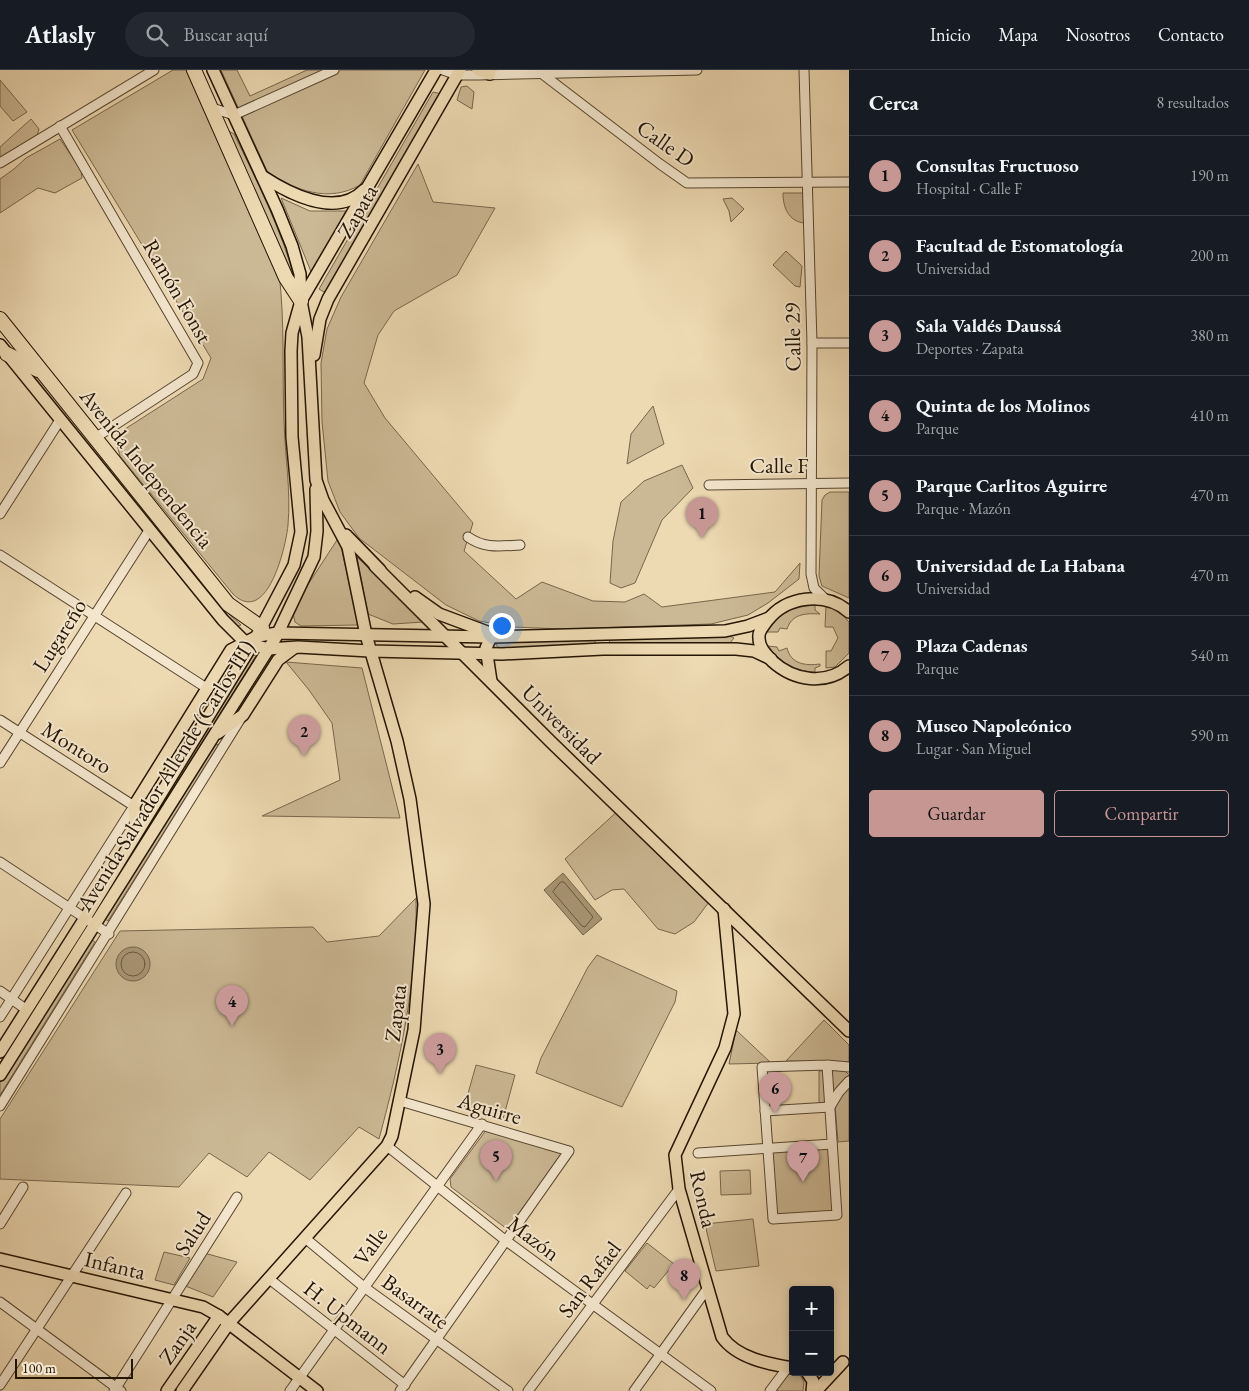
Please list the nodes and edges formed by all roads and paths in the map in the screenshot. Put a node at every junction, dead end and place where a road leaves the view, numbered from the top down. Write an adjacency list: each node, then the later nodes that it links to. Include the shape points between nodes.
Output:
1 (154, 70): 17 (street)
2 (194, 70): 15 (highway)
3 (213, 70): 16 (main road)
4 (334, 70): 16 (street)
5 (436, 70): 22 (main road, Zapata)
6 (443, 70): 10 (street)
7 (478, 70): 13 (main road)
8 (697, 70): 12 (street)
9 (804, 70): 20 (street, Calle 29)
10 (458, 72): 13 (street); 29 (main road, Zapata, via 414,154 328,299 320,319)
11 (541, 73): 12 (street); 13 (street); 14 (street, Calle D)
12 (567, 73): 14 (street, via 562,78)
13 (490, 74)
14 (561, 88): 20 (street, Calle D, via 682,181 692,184)
15 (212, 108): 16 (street); 23 (highway, via 286,278)
16 (234, 115): 19 (main road)
17 (60, 126): 18 (street); 31 (street, Ramón Fonst, via 198,363 193,374)
18 (0, 163)
19 (262, 176): 22 (main road, via 297,195 323,202 345,201 361,193); 23 (main road, via 292,246 300,274)
20 (807, 182): 21 (street, Calle D); 26 (street, Calle 29)
21 (849, 182)
22 (368, 185): 23 (main road, Zapata)
23 (301, 301): 29 (main road, Zapata); 37 (main road, Zapata, via 292,333 291,384 292,437)
24 (0, 318): 28 (highway, Avenida Independencia)
25 (849, 342): 26 (street)
26 (812, 343): 35 (street, Calle 29)
27 (4, 349): 28 (highway); 30 (main road, Avenida Independencia)
28 (42, 372): 31 (highway, Avenida Independencia)
29 (311, 379): 32 (main road, Zapata)
30 (60, 420): 36 (street); 38 (main road, Avenida Independencia)
31 (95, 438): 52 (highway, Avenida Independencia, via 228,604)
32 (316, 480): 39 (main road, Zapata, via 323,500); 47 (main road, Avenida Salvador Allende (Carlos III), via 318,531 314,557)
33 (849, 483): 35 (street, Calle F)
34 (709, 484): 35 (street, Calle F)
35 (812, 484): 44 (street, Calle 29, via 812,583 816,593)
36 (0, 514)
37 (300, 517): 52 (main road, Avenida Salvador Allende (Carlos III), via 300,547)
38 (150, 529): 46 (street, Lugareño); 49 (main road, Avenida Independencia)
39 (340, 529): 43 (main road); 51 (main road, Zapata, via 348,548)
40 (468, 537): 41 (street, via 491,547)
41 (520, 545)
42 (0, 555): 46 (street)
43 (375, 566): 53 (main road, Universidad); 54 (main road, via 439,614)
44 (824, 599): 45 (main road); 48 (main road, via 799,600)
45 (848, 611)
46 (94, 614): 66 (street); 70 (street, Lugareño)
47 (285, 618): 52 (main road, Avenida Salvador Allende (Carlos III)); 52 (main road)
48 (769, 618): 50 (main road, via 726,631); 63 (main road, via 760,630 759,640)
49 (226, 625): 52 (main road, Avenida Independencia); 58 (main road)
50 (603, 633): 54 (main road); 57 (main road)
51 (366, 635): 52 (main road); 53 (main road); 59 (main road, Zapata)
52 (263, 636): 55 (main road); 56 (main road, Avenida Independencia); 56 (main road, Avenida Salvador Allende (Carlos III)); 58 (main road); 74 (main road, Avenida Salvador Allende (Carlos III))
53 (446, 636): 54 (main road); 60 (main road, Universidad)
54 (495, 636): 61 (main road, via 487,642)
55 (298, 647): 56 (main road, Avenida Independencia); 59 (main road, Avenida Independencia); 68 (main road, via 278,660)
56 (268, 649): 71 (main road, Avenida Salvador Allende (Carlos III))
57 (603, 649): 62 (main road, Avenida Independencia); 63 (main road, Avenida Independencia, via 736,649 754,651)
58 (231, 650): 66 (main road)
59 (370, 651): 60 (main road, Avenida Independencia); 92 (main road, Zapata, via 410,799 424,904 414,1030)
60 (464, 653): 61 (main road, Avenida Independencia); 65 (main road, Universidad)
61 (487, 654): 62 (main road, Avenida Independencia); 65 (main road)
62 (510, 654): 67 (main road, via 501,659 493,672)
63 (771, 660): 64 (main road, Avenida Independencia, via 792,674 810,678 830,677)
64 (849, 666)
65 (491, 681): 67 (main road, Universidad)
66 (208, 689): 73 (main road)
67 (499, 690): 77 (main road, Universidad)
68 (243, 715): 71 (main road); 80 (street, Avenida Salvador Allende (Carlos III))
69 (0, 720): 70 (street, Montoro)
70 (19, 733): 72 (street, Lugareño); 73 (street, Montoro)
71 (211, 739): 79 (main road, Avenida Salvador Allende (Carlos III))
72 (0, 763)
73 (134, 806): 74 (main road); 76 (street, Avenida Salvador Allende (Carlos III))
74 (136, 833): 78 (main road, Avenida Salvador Allende (Carlos III))
75 (0, 862): 76 (street)
76 (70, 908): 78 (street); 83 (street, Avenida Salvador Allende (Carlos III))
77 (724, 909): 81 (main road, Ronda); 81 (main road, Universidad)
78 (85, 918): 79 (street); 84 (main road, Avenida Salvador Allende (Carlos III))
79 (95, 925): 80 (street); 90 (main road, Avenida Salvador Allende (Carlos III))
80 (109, 934): 93 (street, Avenida Salvador Allende (Carlos III))
81 (736, 935): 86 (main road, Universidad, via 752,936); 103 (main road, Ronda, via 734,1014 725,1048 675,1155)
82 (0, 991): 83 (street)
83 (12, 999): 84 (street); 85 (street, Avenida Salvador Allende (Carlos III))
84 (27, 1010): 87 (main road, Avenida Salvador Allende (Carlos III))
85 (0, 1017)
86 (849, 1031)
87 (0, 1052)
88 (827, 1065): 89 (street); 94 (street); 95 (street, via 762,1067)
89 (849, 1067)
90 (0, 1075)
91 (849, 1081): 94 (street)
92 (400, 1102): 96 (street, Aguirre); 98 (main road, Zapata)
93 (0, 1106)
94 (830, 1107): 95 (street); 97 (street)
95 (765, 1112): 99 (street)
96 (482, 1124): 101 (street, Valle); 108 (street, Aguirre, via 569,1151)
97 (832, 1144): 99 (street); 99 (street, via 837,1214 773,1219)
98 (387, 1146): 101 (street, Mazón); 107 (main road, Zapata)
99 (768, 1148): 100 (street)
100 (698, 1153)
101 (437, 1185): 108 (street, Mazón); 112 (street, Valle)
102 (23, 1187): 106 (street)
103 (679, 1189): 113 (main road, Ronda); 116 (street, San Rafael)
104 (126, 1193): 110 (street)
105 (237, 1197): 114 (street, Salud)
106 (0, 1224)
107 (305, 1238): 111 (main road, Zapata); 112 (street, Basarrate)
108 (505, 1240): 116 (street, Mazón); 121 (street)
109 (0, 1259): 110 (main road, Infanta)
110 (72, 1276): 114 (main road, Infanta); 119 (street)
111 (268, 1278): 118 (main road, Zapata); 120 (street, H. Upmann)
112 (364, 1287): 120 (street, Valle); 121 (street, Basarrate)
113 (707, 1289): 122 (street); 124 (main road, Ronda, via 722,1337 728,1345 744,1356)
114 (171, 1298): 117 (main road, Infanta, via 192,1303); 130 (street, Salud)
115 (0, 1302): 119 (street)
116 (593, 1305): 122 (street, Mazón); 136 (street, San Rafael)
117 (219, 1316): 118 (main road, Infanta); 131 (main road, Zanja)
118 (229, 1324): 127 (main road); 132 (main road, Zanja)
119 (38, 1329): 128 (street); 130 (street)
120 (335, 1330): 127 (street, Valle); 129 (street, H. Upmann)
121 (436, 1339): 129 (street); 135 (street, Basarrate)
122 (660, 1355): 137 (street); 138 (street, Mazón)
123 (846, 1362): 141 (main road)
124 (789, 1368)
125 (789, 1369): 139 (street)
126 (809, 1376): 140 (main road, via 813,1382)
127 (300, 1378): 133 (street, Valle); 134 (main road)
128 (0, 1385)
129 (402, 1388)
130 (118, 1390)
131 (167, 1391)
132 (182, 1391)
133 (290, 1391)
134 (317, 1391)
135 (508, 1391)
136 (528, 1391)
137 (634, 1391)
138 (711, 1391)
139 (770, 1391)
140 (812, 1391)
141 (816, 1391)

